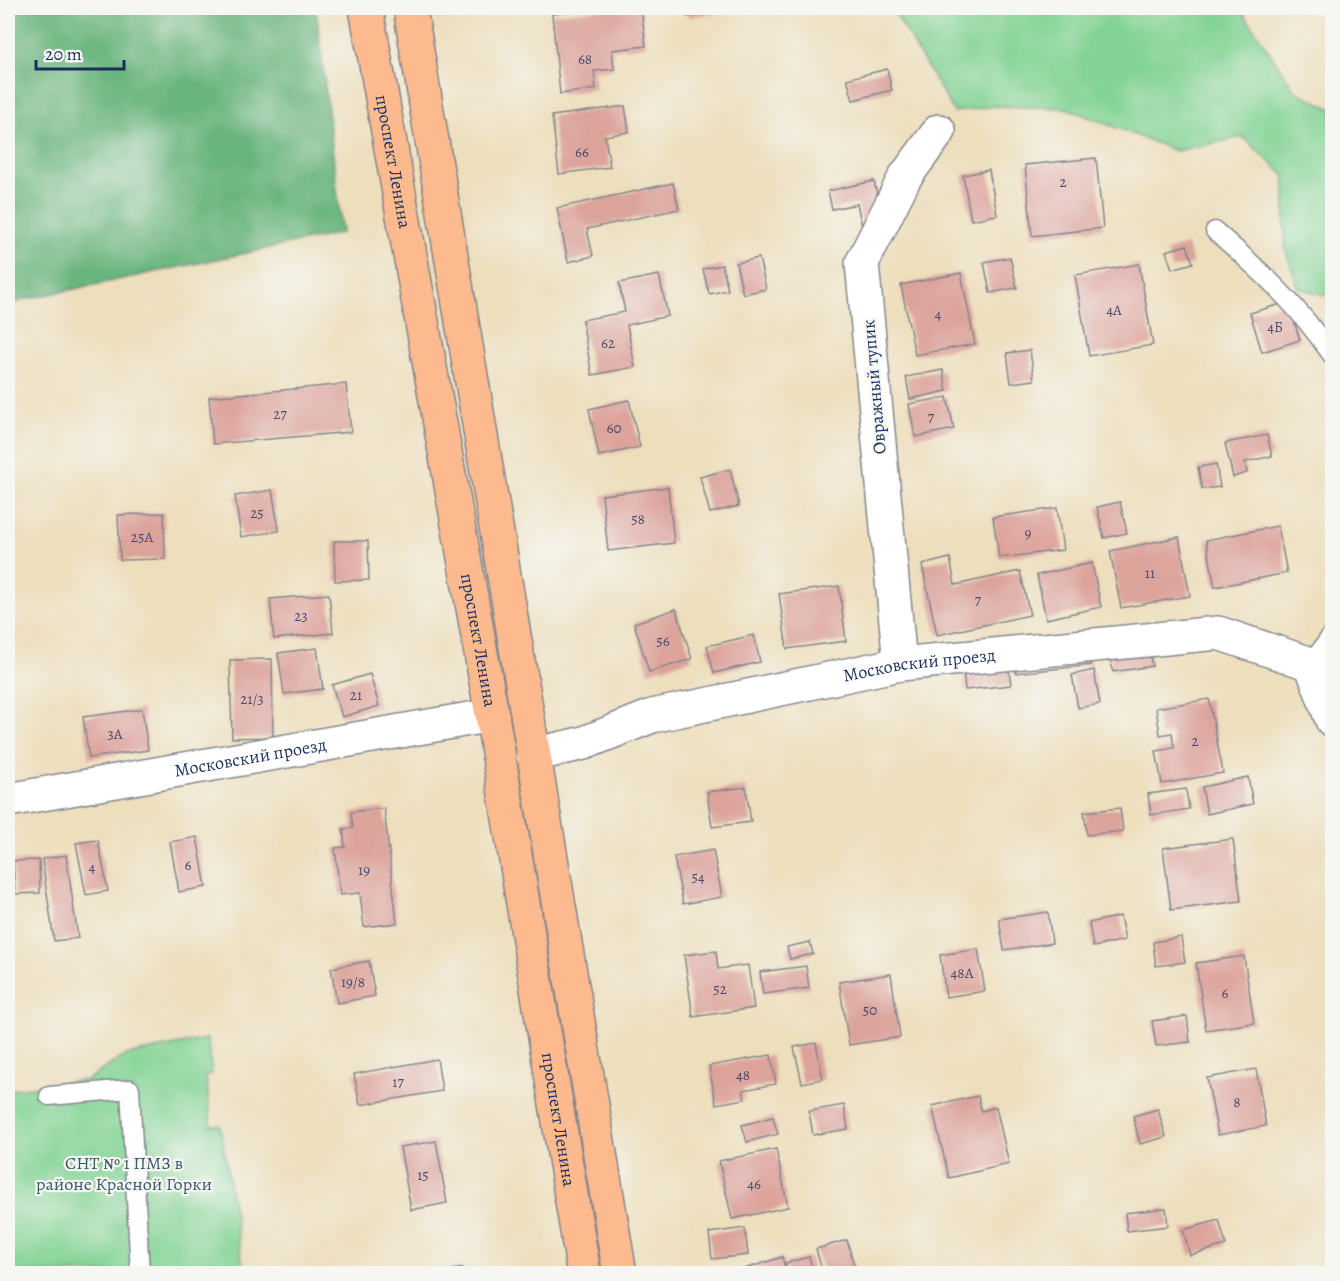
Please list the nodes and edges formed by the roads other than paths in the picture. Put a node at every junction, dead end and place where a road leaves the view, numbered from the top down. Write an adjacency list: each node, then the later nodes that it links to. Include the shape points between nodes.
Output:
1 (366, 8): 9 (main road, проспект Ленина)
2 (410, 8): 11 (main road, проспект Ленина)
3 (939, 131): 7 (street, Овражный тупик, via 905,177 862,263)
4 (1215, 231): 5 (lane, via 1307,318)
5 (1332, 355)
6 (1332, 635): 8 (lane)
7 (900, 664): 8 (street, Московский проезд, via 1218,633); 11 (street, Московский проезд, via 652,716 584,743)
8 (1311, 664): 10 (street)
9 (492, 715): 12 (street, Московский проезд); 15 (main road, проспект Ленина)
10 (1332, 720)
11 (533, 755): 16 (main road, проспект Ленина)
12 (8, 800)
13 (49, 1096): 14 (lane, via 130,1089)
14 (140, 1274)
15 (584, 1274)
16 (620, 1274)

